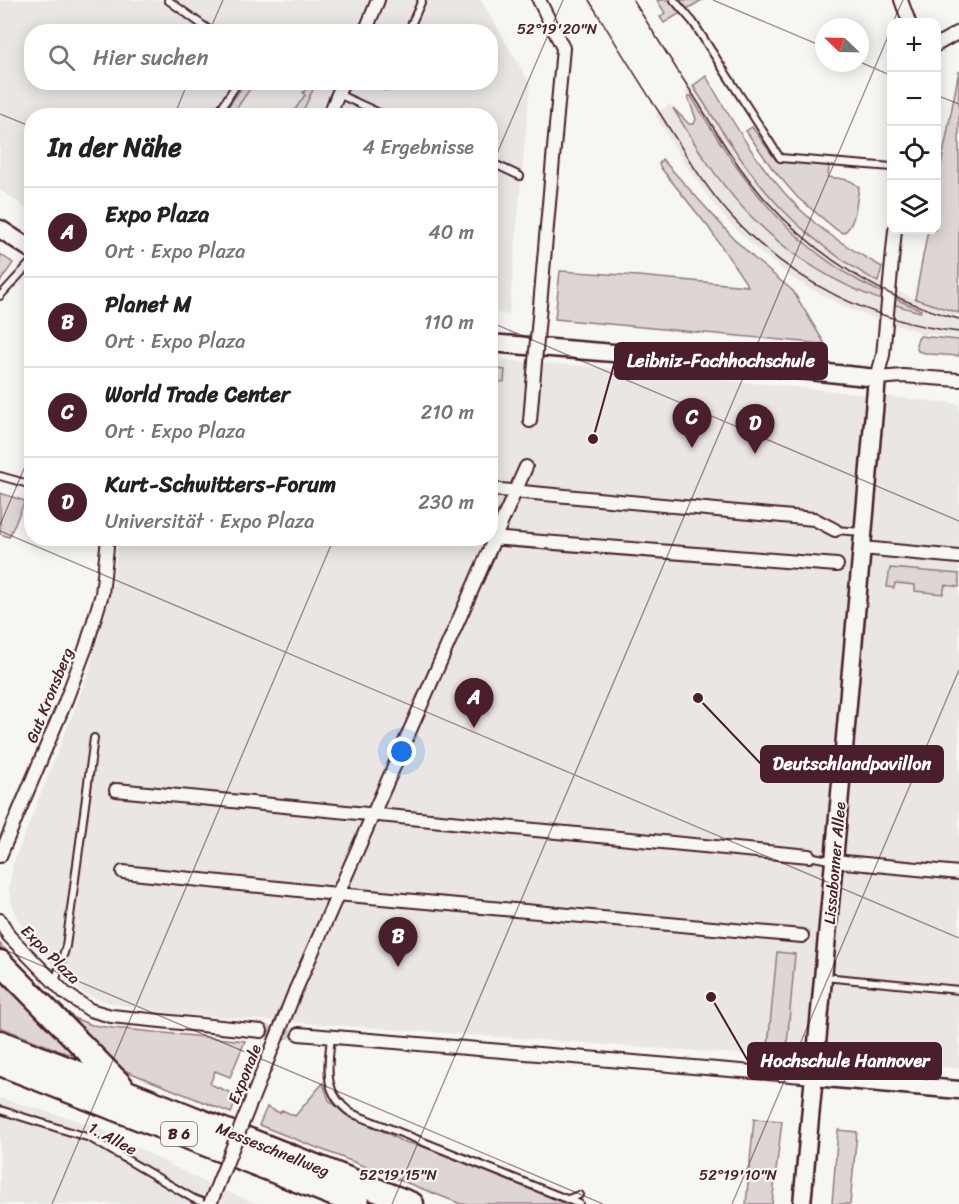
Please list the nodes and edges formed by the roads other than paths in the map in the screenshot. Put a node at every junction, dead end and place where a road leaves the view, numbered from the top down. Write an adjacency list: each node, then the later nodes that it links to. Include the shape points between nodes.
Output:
1 (168, 0): 8 (lane)
2 (378, 0): 9 (street)
3 (422, 0): 10 (lane)
4 (539, 0): 30 (street, bridge, via 564,48)
5 (674, 0): 20 (lane, via 693,22 780,158)
6 (901, 0): 7 (street)
7 (908, 18)
8 (201, 24)
9 (368, 24)
10 (412, 24)
11 (959, 32): 12 (street)
12 (941, 42)
13 (233, 90): 16 (lane)
14 (339, 90): 17 (street)
15 (343, 90): 18 (lane)
16 (221, 108)
17 (332, 108)
18 (366, 108)
19 (498, 166): 21 (lane)
20 (887, 167)
21 (520, 176)
22 (0, 229): 24 (main road)
23 (895, 234): 28 (street, via 883,355)
24 (24, 245)
25 (24, 270): 26 (lane)
26 (0, 296)
27 (498, 344): 28 (main road)
28 (877, 378): 29 (street); 39 (main road, Lissabonner Allee)
29 (959, 380)
30 (530, 421)
31 (526, 467): 35 (street)
32 (0, 476): 33 (lane)
33 (24, 483)
34 (498, 489): 35 (street)
35 (515, 490): 36 (street); 37 (street, via 814,519)
36 (498, 525)
37 (835, 530): 39 (lane)
38 (498, 538): 43 (street)
39 (863, 540): 42 (street); 49 (main road, Lissabonner Allee)
40 (107, 546): 47 (street, Gut Kronsberg, via 102,594 86,647)
41 (489, 546): 46 (street)
42 (959, 557)
43 (837, 565)
44 (94, 738): 57 (lane, via 66,946)
45 (116, 790): 46 (street)
46 (372, 814): 48 (street); 52 (street)
47 (0, 856)
48 (810, 856): 49 (lane)
49 (834, 861): 51 (street); 56 (main road, Lissabonner Allee)
50 (123, 872): 52 (street)
51 (959, 873)
52 (337, 894): 54 (street); 70 (street, Exponale, bridge)
53 (0, 920): 57 (street, Expo Plaza, via 9,936)
54 (802, 936)
55 (0, 962): 66 (highway)
56 (823, 977): 58 (lane); 64 (main road, Lissabonner Allee)
57 (55, 982): 59 (street, Expo Plaza, via 90,1010 111,1016)
58 (959, 990)
59 (261, 1031)
60 (299, 1034): 61 (street)
61 (331, 1037): 64 (street); 69 (lane, via 328,1079 342,1107)
62 (0, 1042): 66 (highway, Messeschnellweg / B 6)
63 (0, 1064): 71 (highway, Messeschnellweg / B 6)
64 (814, 1077): 65 (main road); 74 (main road, Lissabonner Allee)
65 (959, 1090)
66 (128, 1092): 72 (highway, Messeschnellweg / B 6)
67 (0, 1110): 70 (lane, 1. Allee, via 90,1138)
68 (579, 1195): 69 (lane)
69 (567, 1199): 73 (lane)
70 (209, 1204)
71 (358, 1204)
72 (412, 1204)
73 (579, 1204)
74 (802, 1204)

